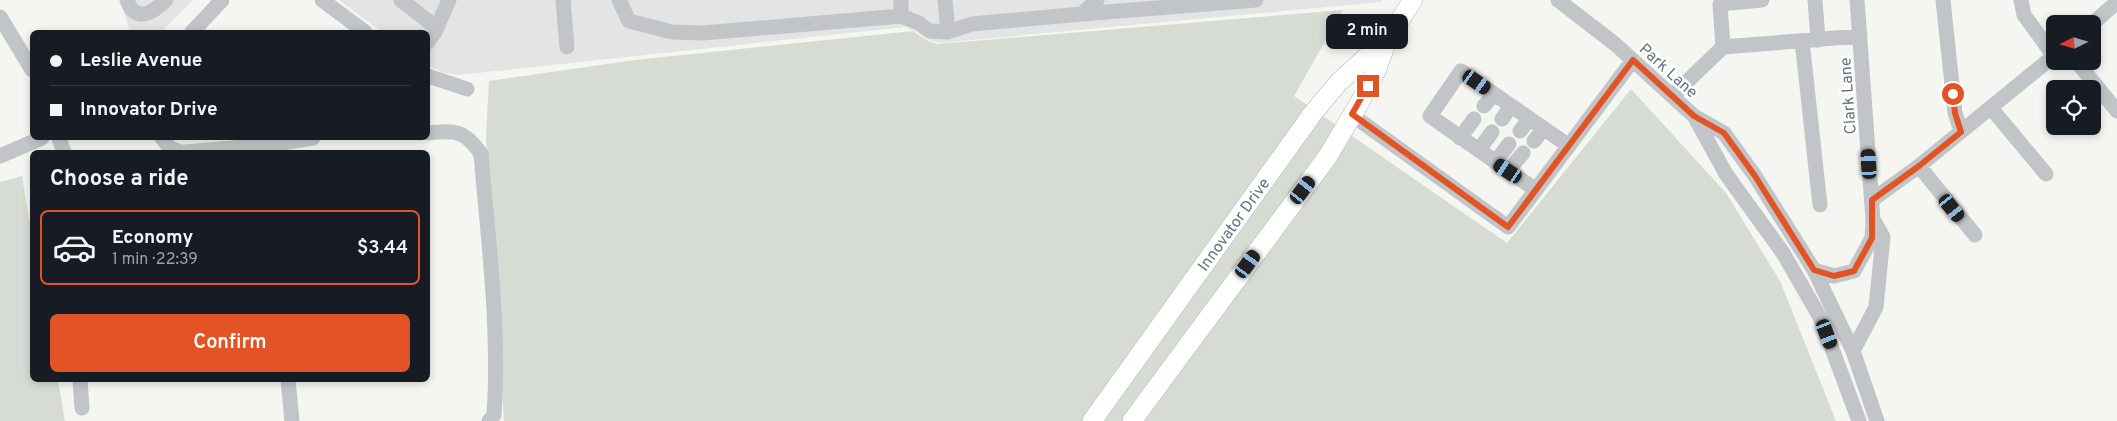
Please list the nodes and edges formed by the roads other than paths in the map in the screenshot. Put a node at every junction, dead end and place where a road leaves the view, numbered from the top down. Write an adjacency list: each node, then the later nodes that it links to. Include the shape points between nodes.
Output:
1 (127, 0): 19 (street, via 138,14 151,12)
2 (222, 0): 26 (street)
3 (322, 0): 27 (street)
4 (401, 0): 25 (street)
5 (449, 0): 25 (street)
6 (563, 0): 35 (street)
7 (619, 0): 22 (street, via 629,21 672,32 703,33)
8 (901, 0): 22 (street)
9 (945, 0): 28 (street)
10 (1097, 0): 21 (street)
11 (1256, 0): 21 (street)
12 (1413, 0): 30 (main road, Innovator Drive)
13 (1558, 0): 37 (street, Park Lane)
14 (1760, 0): 36 (street, via 1720,4)
15 (1815, 0): 32 (street)
16 (1857, 0): 29 (street, Clark Lane)
17 (1943, 0): 57 (street, via 1955,113)
18 (2021, 0): 34 (street, via 2024,16)
19 (157, 2)
20 (2117, 2): 23 (street)
21 (1082, 14): 28 (street, via 972,24)
22 (901, 16): 28 (street, via 930,31)
23 (2101, 16)
24 (0, 17): 39 (street)
25 (437, 28): 31 (street)
26 (194, 30)
27 (362, 30)
28 (948, 32)
29 (1860, 36): 32 (street); 77 (street, Clark Lane)
30 (1388, 38): 49 (main road, Innovator Drive, via 1376,71); 88 (main road, Innovator Drive, via 1338,83 1313,113)
31 (430, 39)
32 (1818, 40): 33 (street)
33 (1802, 41): 36 (street); 78 (street)
34 (2046, 44)
35 (567, 47)
36 (1723, 47): 44 (street)
37 (1633, 60): 44 (street, Park Lane); 65 (street)
38 (2046, 63): 47 (street)
39 (30, 67)
40 (2083, 70): 48 (street)
41 (430, 77): 42 (street)
42 (467, 89)
43 (1494, 94): 45 (street); 46 (street); 59 (street, via 1461,71 1430,116)
44 (1672, 96): 50 (street, Park Lane)
45 (1484, 106)
46 (1511, 106): 52 (street); 53 (street)
47 (1991, 108): 57 (street); 75 (street)
48 (2117, 111)
49 (1352, 114): 76 (street, via 1508,227); 89 (main road, Innovator Drive, via 1312,179)
50 (1694, 116): 81 (street, via 1724,133); 90 (street, Park Lane, via 1726,174 1783,253 1821,319)
51 (1474, 119): 59 (street)
52 (1502, 119)
53 (1529, 119): 54 (street); 55 (street)
54 (1543, 129): 63 (street); 65 (street)
55 (1520, 131)
56 (1492, 132): 69 (street)
57 (1961, 132): 73 (street)
58 (430, 133): 87 (street, via 457,132 470,138 480,154 496,380 494,415)
59 (1460, 138): 69 (street)
60 (37, 140): 71 (street)
61 (164, 140): 67 (street)
62 (305, 140): 66 (street)
63 (1534, 141)
64 (1509, 144): 72 (street)
65 (1568, 146): 76 (street)
66 (270, 149): 68 (street)
67 (176, 150)
68 (241, 150)
69 (1479, 150): 72 (street)
70 (1523, 153): 74 (street)
71 (0, 156)
72 (1495, 162): 74 (street)
73 (1919, 166): 77 (street); 80 (street)
74 (1508, 171): 76 (street)
75 (2046, 174)
76 (1536, 190)
77 (1872, 200): 79 (street, Clark Lane)
78 (1820, 205)
79 (1873, 220): 81 (street, Clark Lane, via 1872,238 1854,271 1834,276); 82 (street, Clark Lane, via 1883,237 1876,307)
80 (1975, 235)
81 (1814, 270): 82 (street)
82 (1853, 352): 91 (street)
83 (80, 382): 85 (street)
84 (288, 382): 86 (street)
85 (82, 408)
86 (292, 421)
87 (488, 421)
88 (1092, 421)
89 (1132, 421)
90 (1859, 421)
91 (1877, 421)

